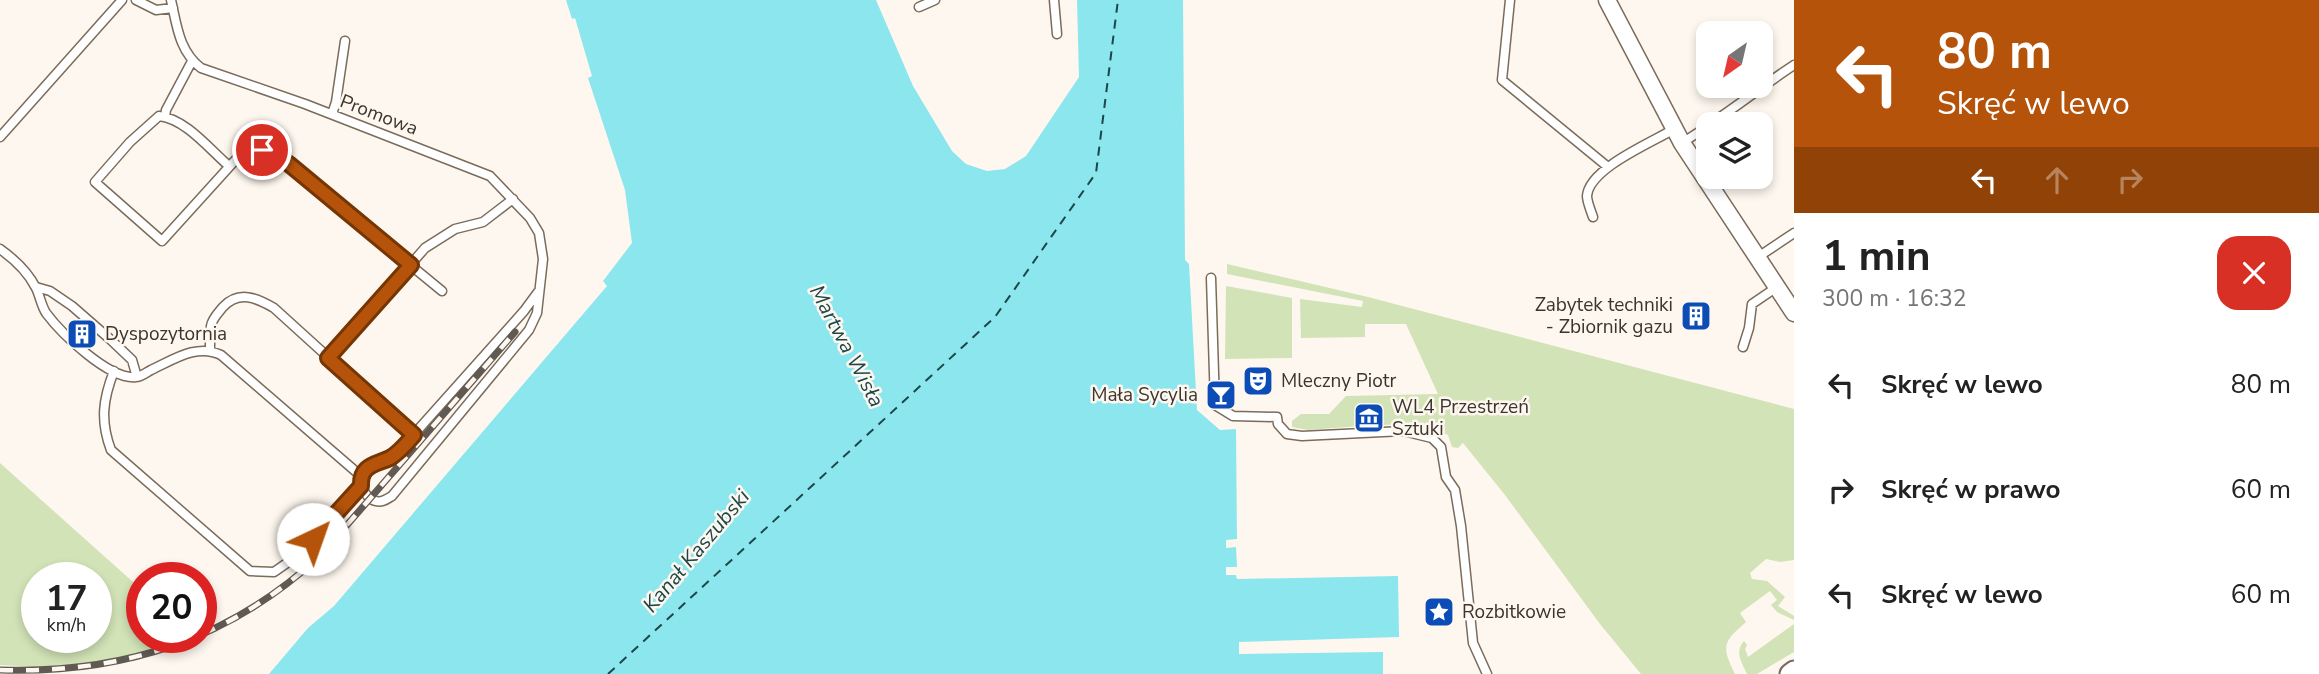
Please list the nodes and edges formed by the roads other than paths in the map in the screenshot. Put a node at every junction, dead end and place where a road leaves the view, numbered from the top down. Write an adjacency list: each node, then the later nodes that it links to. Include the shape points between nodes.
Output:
1 (122, 0): 18 (lane)
2 (136, 0): 7 (lane, via 156,10)
3 (935, 0): 8 (lane)
4 (1054, 0): 9 (lane)
5 (1510, 0): 20 (lane, via 1502,80)
6 (1607, 0): 17 (street)
7 (172, 4): 11 (lane, via 183,49)
8 (919, 7)
9 (1057, 34)
10 (345, 41): 14 (lane)
11 (192, 61): 14 (lane, Promowa); 15 (lane)
12 (1794, 65): 13 (lane)
13 (1729, 112)
14 (332, 114): 21 (lane, Promowa, via 476,170)
15 (165, 117): 19 (lane, via 181,124); 19 (lane, via 159,116 130,142 95,182 162,241)
16 (1696, 130): 17 (lane)
17 (1678, 136): 20 (lane); 25 (street)
18 (0, 137)
19 (229, 166): 26 (lane, via 249,151 275,154)
20 (1608, 167): 22 (lane, via 1594,179 1587,196)
21 (513, 199): 26 (lane, via 483,222 436,239); 31 (lane, Promowa, via 539,233 543,260)
22 (1593, 217)
23 (1794, 233): 25 (lane)
24 (0, 248): 28 (lane)
25 (1758, 257): 29 (street)
26 (411, 265): 30 (lane); 35 (lane)
27 (1211, 278): 40 (lane, via 1215,405 1233,416 1277,417 1287,434 1403,431 1432,438 1441,447 1446,477 1455,489 1474,643)
28 (36, 287): 36 (lane, via 43,309 55,324 97,362); 37 (lane, via 72,306 111,340 132,360)
29 (1777, 287): 32 (street); 33 (lane, via 1752,304)
30 (442, 291)
31 (538, 292): 38 (lane); 39 (lane, Promowa, via 537,313 521,343 392,496 375,501)
32 (1794, 313)
33 (1743, 347)
34 (210, 349): 35 (lane, via 211,323 228,302 241,296 274,308); 37 (lane, via 194,351); 39 (lane)
35 (328, 358): 38 (lane)
36 (114, 371): 37 (lane); 39 (lane, via 102,411 111,450 250,571 274,572 297,556)
37 (136, 377)
38 (414, 435): 39 (lane, via 389,458 366,468)
39 (361, 481)
40 (1487, 674)

